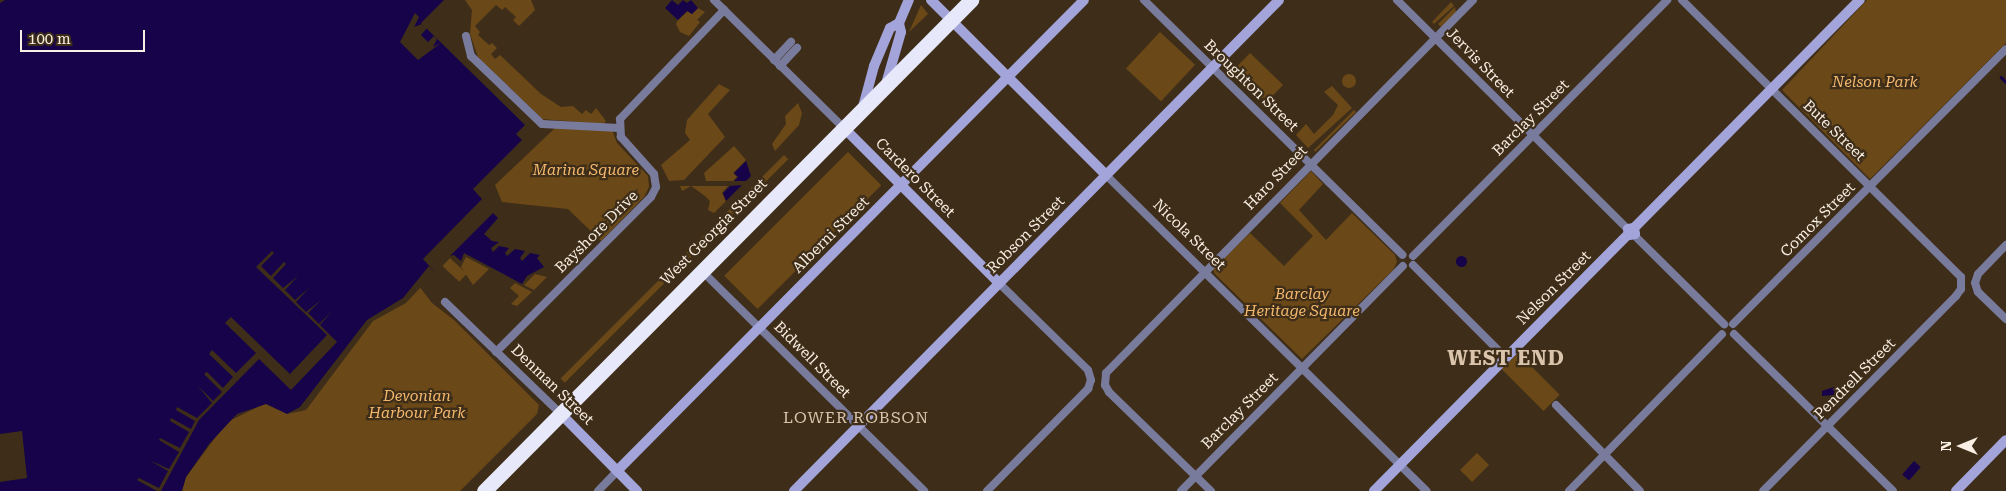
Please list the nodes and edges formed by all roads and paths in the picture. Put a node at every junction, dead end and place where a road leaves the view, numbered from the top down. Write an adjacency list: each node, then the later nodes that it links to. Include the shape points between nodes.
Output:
1 (714, 0): 13 (street, Cardero Street)
2 (909, 0): 15 (street)
3 (931, 0): 14 (street, Nicola Street)
4 (971, 0): 14 (highway, West Georgia Street)
5 (1084, 0): 24 (street, Alberni Street)
6 (1144, 0): 23 (street, Broughton Street)
7 (1279, 0): 23 (street, Robson Street)
8 (1397, 0): 17 (street, Jervis Street)
9 (1473, 0): 17 (street, Haro Street)
10 (1667, 0): 30 (street, Barclay Street)
11 (1682, 0): 26 (street, Bute Street)
12 (1860, 0): 26 (street, Nelson Street)
13 (724, 10): 21 (street, Cardero Street); 29 (street, via 624,112)
14 (951, 20): 24 (street, Nicola Street); 25 (highway, West Georgia Street)
15 (899, 22): 25 (street, via 901,32); 27 (street, via 890,28 874,66)
16 (466, 36): 29 (street, via 471,56 542,124)
17 (1436, 38): 30 (street, Jervis Street); 31 (street, Haro Street)
18 (791, 42): 21 (street)
19 (797, 48): 22 (street)
20 (2006, 49): 34 (street, Comox Street)
21 (774, 60): 22 (street, Cardero Street)
22 (780, 66): 28 (street, Cardero Street)
23 (1212, 67): 31 (street, Broughton Street); 32 (street, Robson Street)
24 (1008, 77): 32 (street, Nicola Street); 33 (street, Alberni Street)
25 (886, 86): 27 (highway, West Georgia Street)
26 (1772, 89): 34 (street, Bute Street); 35 (street, Nelson Street)
27 (863, 108): 28 (highway, West Georgia Street)
28 (843, 127): 33 (street, Cardero Street); 41 (highway, West Georgia Street)
29 (619, 128): 52 (street, Bayshore Drive, via 621,137 654,174 656,187 651,197)
30 (1532, 136): 35 (street, Jervis Street); 38 (street, Barclay Street)
31 (1310, 162): 37 (street, Broughton Street); 42 (street, Haro Street)
32 (1106, 175): 42 (street, Nicola Street); 43 (street, Robson Street)
33 (901, 186): 43 (street, Cardero Street); 49 (street, Alberni Street)
34 (1871, 186): 44 (street, Bute Street, via 1958,272); 48 (street, Comox Street)
35 (1631, 232): 47 (street, Jervis Street); 53 (street, Nelson Street)
36 (2006, 245): 46 (street, via 1978,274 1975,283 1978,292)
37 (1404, 255): 38 (street); 40 (street)
38 (1413, 256): 39 (street)
39 (1413, 265): 40 (street); 53 (street)
40 (1403, 266): 54 (street, Barclay Street)
41 (701, 270): 49 (street, Bidwell Street); 56 (highway, West Georgia Street)
42 (1204, 271): 54 (street, Nicola Street); 63 (street, Haro Street, via 1110,367 1105,380 1110,392)
43 (999, 283): 57 (street, Robson Street); 69 (street, Cardero Street, via 1088,370 1091,380 1088,389)
44 (1962, 283): 58 (street, Pendrell Street, via 1956,296)
45 (444, 302): 52 (street, Denman Street)
46 (2006, 319)
47 (1724, 324): 48 (street); 50 (street)
48 (1733, 324): 51 (street)
49 (760, 328): 57 (street, Bidwell Street); 62 (street, Alberni Street)
50 (1722, 334): 51 (street, via 1728,337); 60 (street)
51 (1734, 334): 58 (street)
52 (496, 352): 56 (street, Denman Street)
53 (1506, 358): 61 (street, Nelson Street)
54 (1303, 368): 61 (street, Nicola Street); 63 (street, Barclay Street)
55 (1556, 405): 60 (street)
56 (560, 413): 62 (street, Denman Street); 64 (highway, West Georgia Street)
57 (858, 426): 67 (street, Robson Street); 68 (street, Bidwell Street)
58 (1827, 426): 76 (street, Pendrell Street); 77 (street)
59 (2006, 440): 78 (street)
60 (1605, 455): 74 (street); 75 (street)
61 (1400, 464): 72 (street, Nelson Street); 73 (street, Nicola Street)
62 (617, 471): 65 (street, Alberni Street); 66 (street, Denman Street)
63 (1196, 476): 70 (street, Barclay Street); 71 (street)
64 (484, 491)
65 (598, 491)
66 (637, 491)
67 (794, 491)
68 (924, 491)
69 (987, 491)
70 (1181, 491)
71 (1211, 491)
72 (1374, 491)
73 (1427, 491)
74 (1569, 491)
75 (1640, 491)
76 (1763, 491)
77 (1892, 491)
78 (1956, 491)

